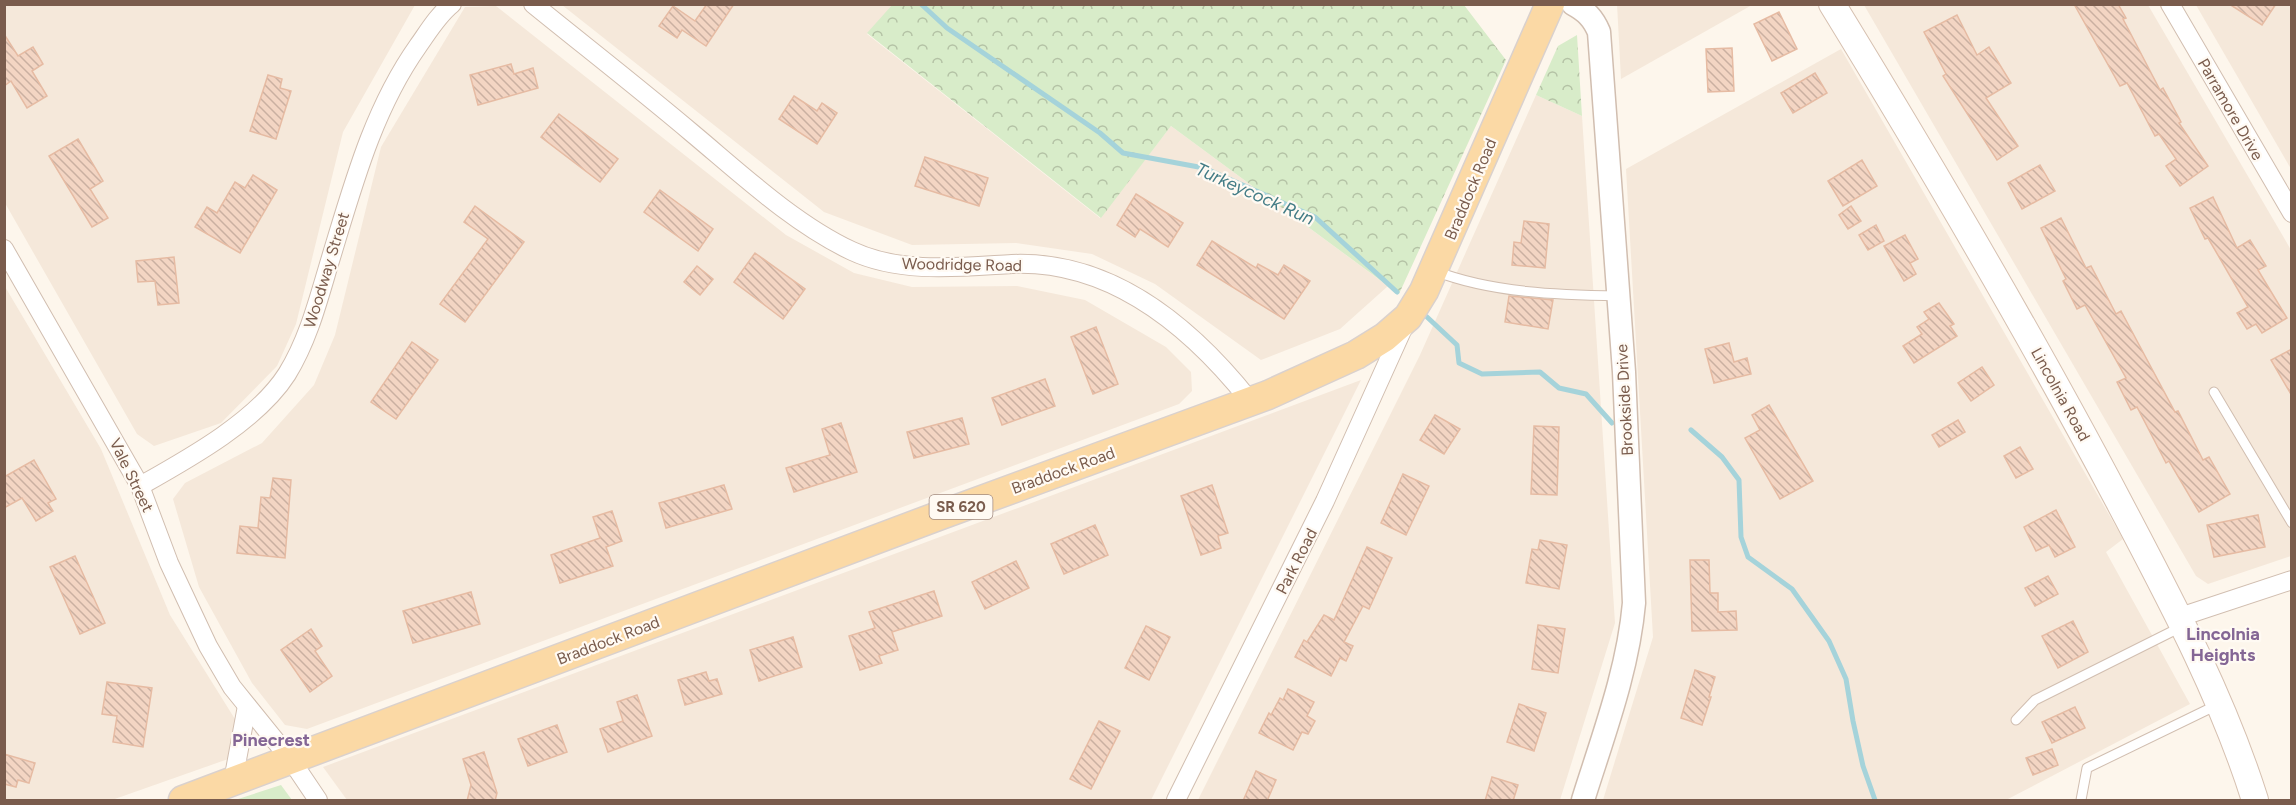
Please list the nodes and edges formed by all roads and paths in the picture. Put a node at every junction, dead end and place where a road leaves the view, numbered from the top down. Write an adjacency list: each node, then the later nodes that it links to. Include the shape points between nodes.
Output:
1 (533, 4): 13 (street, Woodridge Road, via 761,191 825,237 853,252 902,265 1050,266 1107,281 1133,294 1200,345)
2 (1550, 4): 9 (main road, Braddock Road / SR 620)
3 (1573, 4): 10 (street, Brookside Drive, via 1590,15 1599,32)
4 (1832, 4): 17 (main road, Lincolnia Road, via 1974,239)
5 (2169, 4): 7 (street, Parramore Drive)
6 (447, 7): 14 (street, Woodway Street, via 392,86 373,127 315,312 286,375 269,397 225,434)
7 (2292, 213)
8 (4, 249): 14 (street, Vale Street)
9 (1434, 270): 10 (lane, via 1491,286 1579,296); 11 (main road, Braddock Road / SR 620)
10 (1619, 296): 26 (street, Brookside Drive, via 1634,603 1622,678)
11 (1408, 317): 13 (main road, Braddock Road / SR 620, via 1356,355); 25 (street, Park Road, via 1326,501)
12 (2214, 392): 15 (lane)
13 (1250, 401): 21 (main road, Braddock Road / SR 620)
14 (140, 486): 19 (street, Vale Street, via 169,563 208,646)
15 (2292, 523)
16 (2292, 580): 17 (street)
17 (2182, 621): 18 (main road, Lincolnia Road); 20 (lane, via 2035,700)
18 (2219, 704): 27 (lane, via 2087,768); 28 (main road, Lincolnia Road)
19 (247, 706): 21 (street, Vale Street); 22 (street)
20 (2016, 720)
21 (291, 760): 22 (main road, Braddock Road / SR 620); 24 (street, Vale Street)
22 (233, 781): 23 (main road, Braddock Road / SR 620)
23 (183, 801)
24 (318, 801)
25 (1176, 801)
26 (1583, 801)
27 (2081, 801)
28 (2255, 801)

